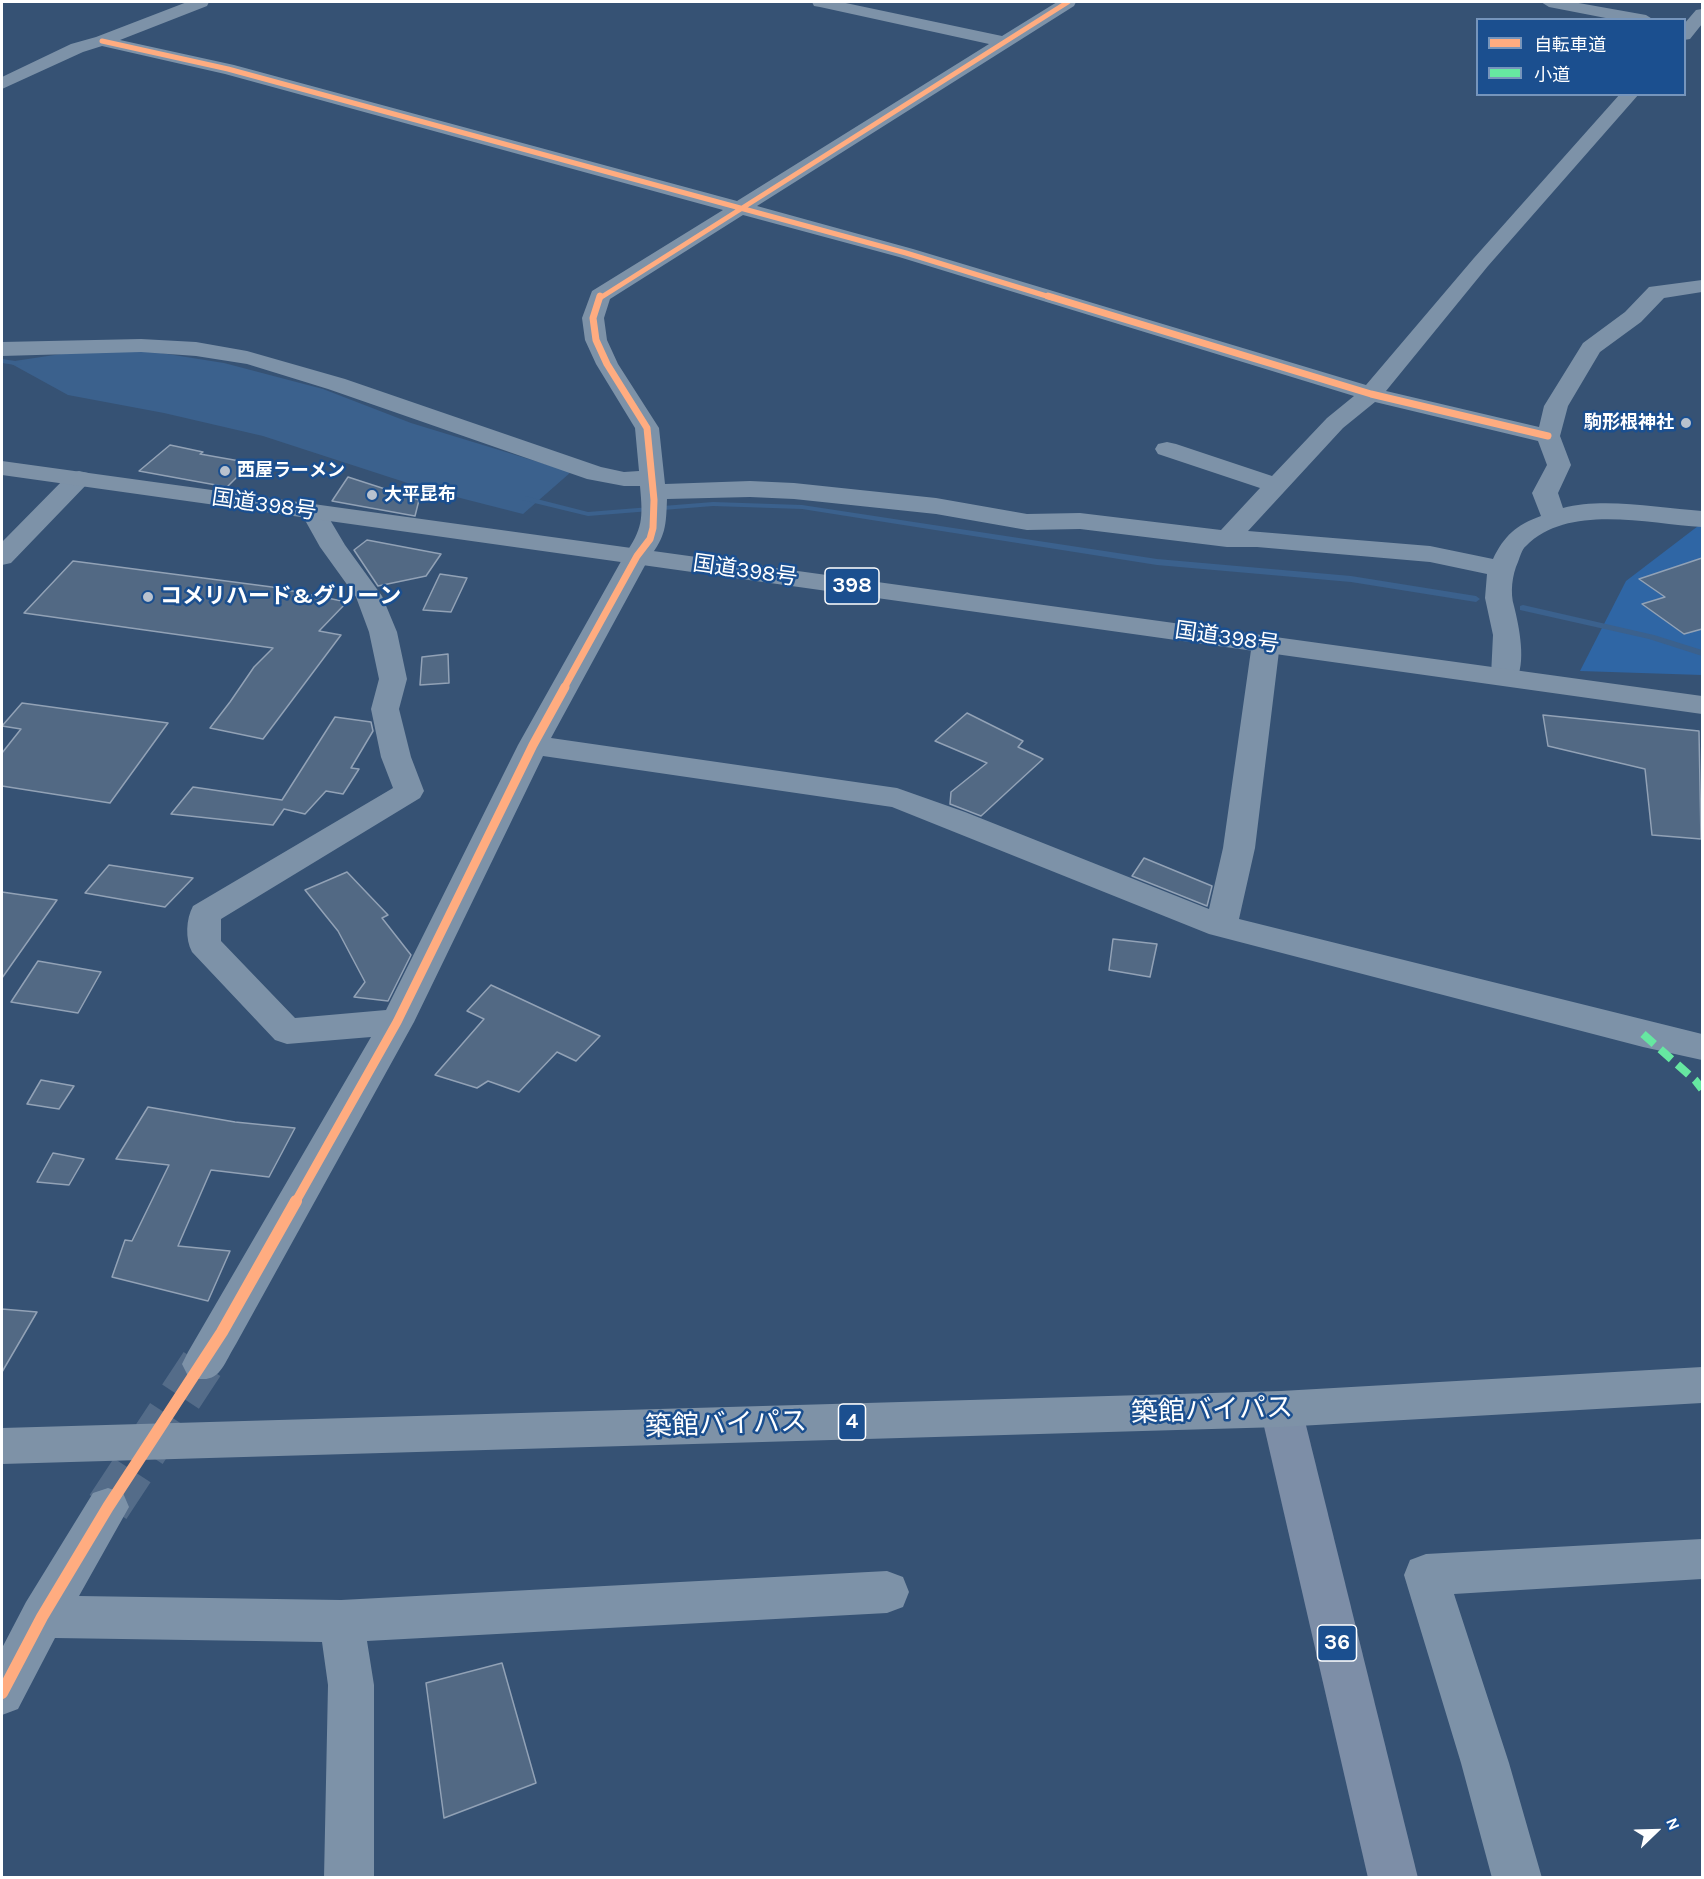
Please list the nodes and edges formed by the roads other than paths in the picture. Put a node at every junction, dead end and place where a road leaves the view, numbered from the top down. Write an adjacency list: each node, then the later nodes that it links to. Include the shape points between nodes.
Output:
1 (201, 2): 8 (street)
2 (819, 2): 9 (street)
3 (1068, 2): 9 (street)
4 (1549, 2): 6 (street)
5 (1702, 14): 7 (street)
6 (1635, 18)
7 (1691, 30)
8 (102, 41): 10 (street, via 77,48); 12 (street, via 228,69)
9 (1004, 42): 12 (street)
10 (2, 84)
11 (1628, 96): 15 (street)
12 (738, 208): 15 (street, via 906,253); 21 (street, via 600,296 593,318 596,340 606,364 647,428)
13 (1702, 286): 16 (street, via 1657,292 1633,317 1591,348 1556,406)
14 (2, 349): 21 (street, via 81,344 161,345 225,353 342,385 596,474)
15 (1371, 394): 16 (street); 20 (street, via 1335,423)
16 (1548, 436): 24 (street, via 1559,465 1545,493)
17 (1167, 449): 20 (street)
18 (2, 468): 19 (highway, 国道398号 / 398)
19 (80, 478): 22 (highway, 国道398号 / 398); 27 (street)
20 (1278, 486): 25 (street)
21 (653, 490): 25 (street, via 794,491 936,506 1027,522 1080,521); 26 (street)
22 (314, 513): 26 (highway, 国道398号 / 398); 34 (street, via 369,596 383,632 393,680 385,709 409,791 205,914 204,944 287,1031)
23 (1702, 519): 24 (street, via 1611,512 1574,513)
24 (1555, 520): 28 (street, via 1514,542)
25 (1227, 538): 28 (street, via 1430,554)
26 (645, 542): 29 (highway, 国道398号 / 398); 32 (street)
27 (2, 557)
28 (1501, 569): 30 (street, via 1498,598 1507,635)
29 (1266, 643): 30 (highway, 国道398号 / 398); 33 (street, via 1239,848)
30 (1505, 676): 31 (highway, 国道398号 / 398)
31 (1702, 705)
32 (534, 746): 33 (street, via 897,798); 34 (street)
33 (1221, 926): 35 (street)
34 (397, 1022): 36 (street)
35 (1702, 1047)
36 (202, 1364)
37 (1702, 1385): 38 (highway, 築館バイパス / 4)
38 (1281, 1409): 39 (highway, 築館バイパス / 4); 47 (main road, 36)
39 (2, 1446)
40 (108, 1507): 43 (street)
41 (1702, 1559): 48 (street, via 1426,1575)
42 (887, 1592): 44 (street)
43 (42, 1617): 44 (street); 45 (street)
44 (341, 1621): 46 (street, via 351,1686)
45 (2, 1693)
46 (349, 1878)
47 (1393, 1878)
48 (1517, 1878)

